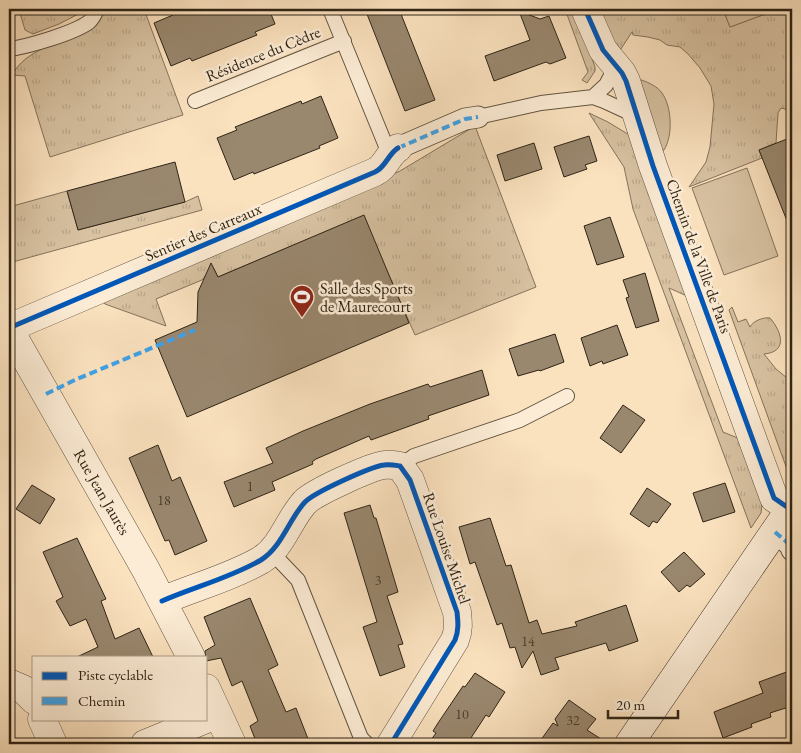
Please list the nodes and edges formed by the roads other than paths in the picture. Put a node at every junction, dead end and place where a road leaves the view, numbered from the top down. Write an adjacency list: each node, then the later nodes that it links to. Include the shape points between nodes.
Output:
1 (97, 9): 5 (lane, via 83,26)
2 (330, 9): 4 (lane, Résidence du Cèdre)
3 (585, 9): 6 (street, Chemin de la Ville de Paris, via 603,50)
4 (344, 41): 8 (lane, Résidence du Cèdre); 11 (lane, Résidence du Cèdre, via 388,151)
5 (9, 49)
6 (616, 66): 7 (lane, via 606,85); 9 (street, Chemin de la Ville de Paris, via 626,81)
7 (593, 97): 9 (lane, via 630,113); 10 (lane, Sentier des Carreaux, via 541,103)
8 (195, 101)
9 (636, 112): 15 (street, Chemin de la Ville de Paris, via 774,498)
10 (478, 117): 11 (street, Sentier des Carreaux, via 465,119)
11 (393, 153): 12 (street, Sentier des Carreaux, via 380,170)
12 (9, 328): 18 (street, Rue Jean Jaurès)
13 (567, 396): 14 (lane, via 520,420 414,456)
14 (400, 466): 17 (street, via 383,465 316,493 305,503); 30 (street, Rue Louise Michel, via 410,480 457,612 458,632)
15 (791, 508): 16 (street)
16 (786, 542): 31 (street)
17 (270, 552): 18 (street, via 240,570); 29 (lane, via 298,580 361,738)
18 (162, 601): 19 (street, Rue Jean Jaurès)
19 (190, 656)
20 (9, 683): 21 (street, via 23,689)
21 (32, 698)
22 (208, 702): 23 (street)
23 (210, 717): 28 (street)
24 (42, 720): 26 (street)
25 (203, 720): 27 (street)
26 (53, 744)
27 (145, 744)
28 (232, 744)
29 (367, 744)
30 (391, 744)
31 (629, 744)

